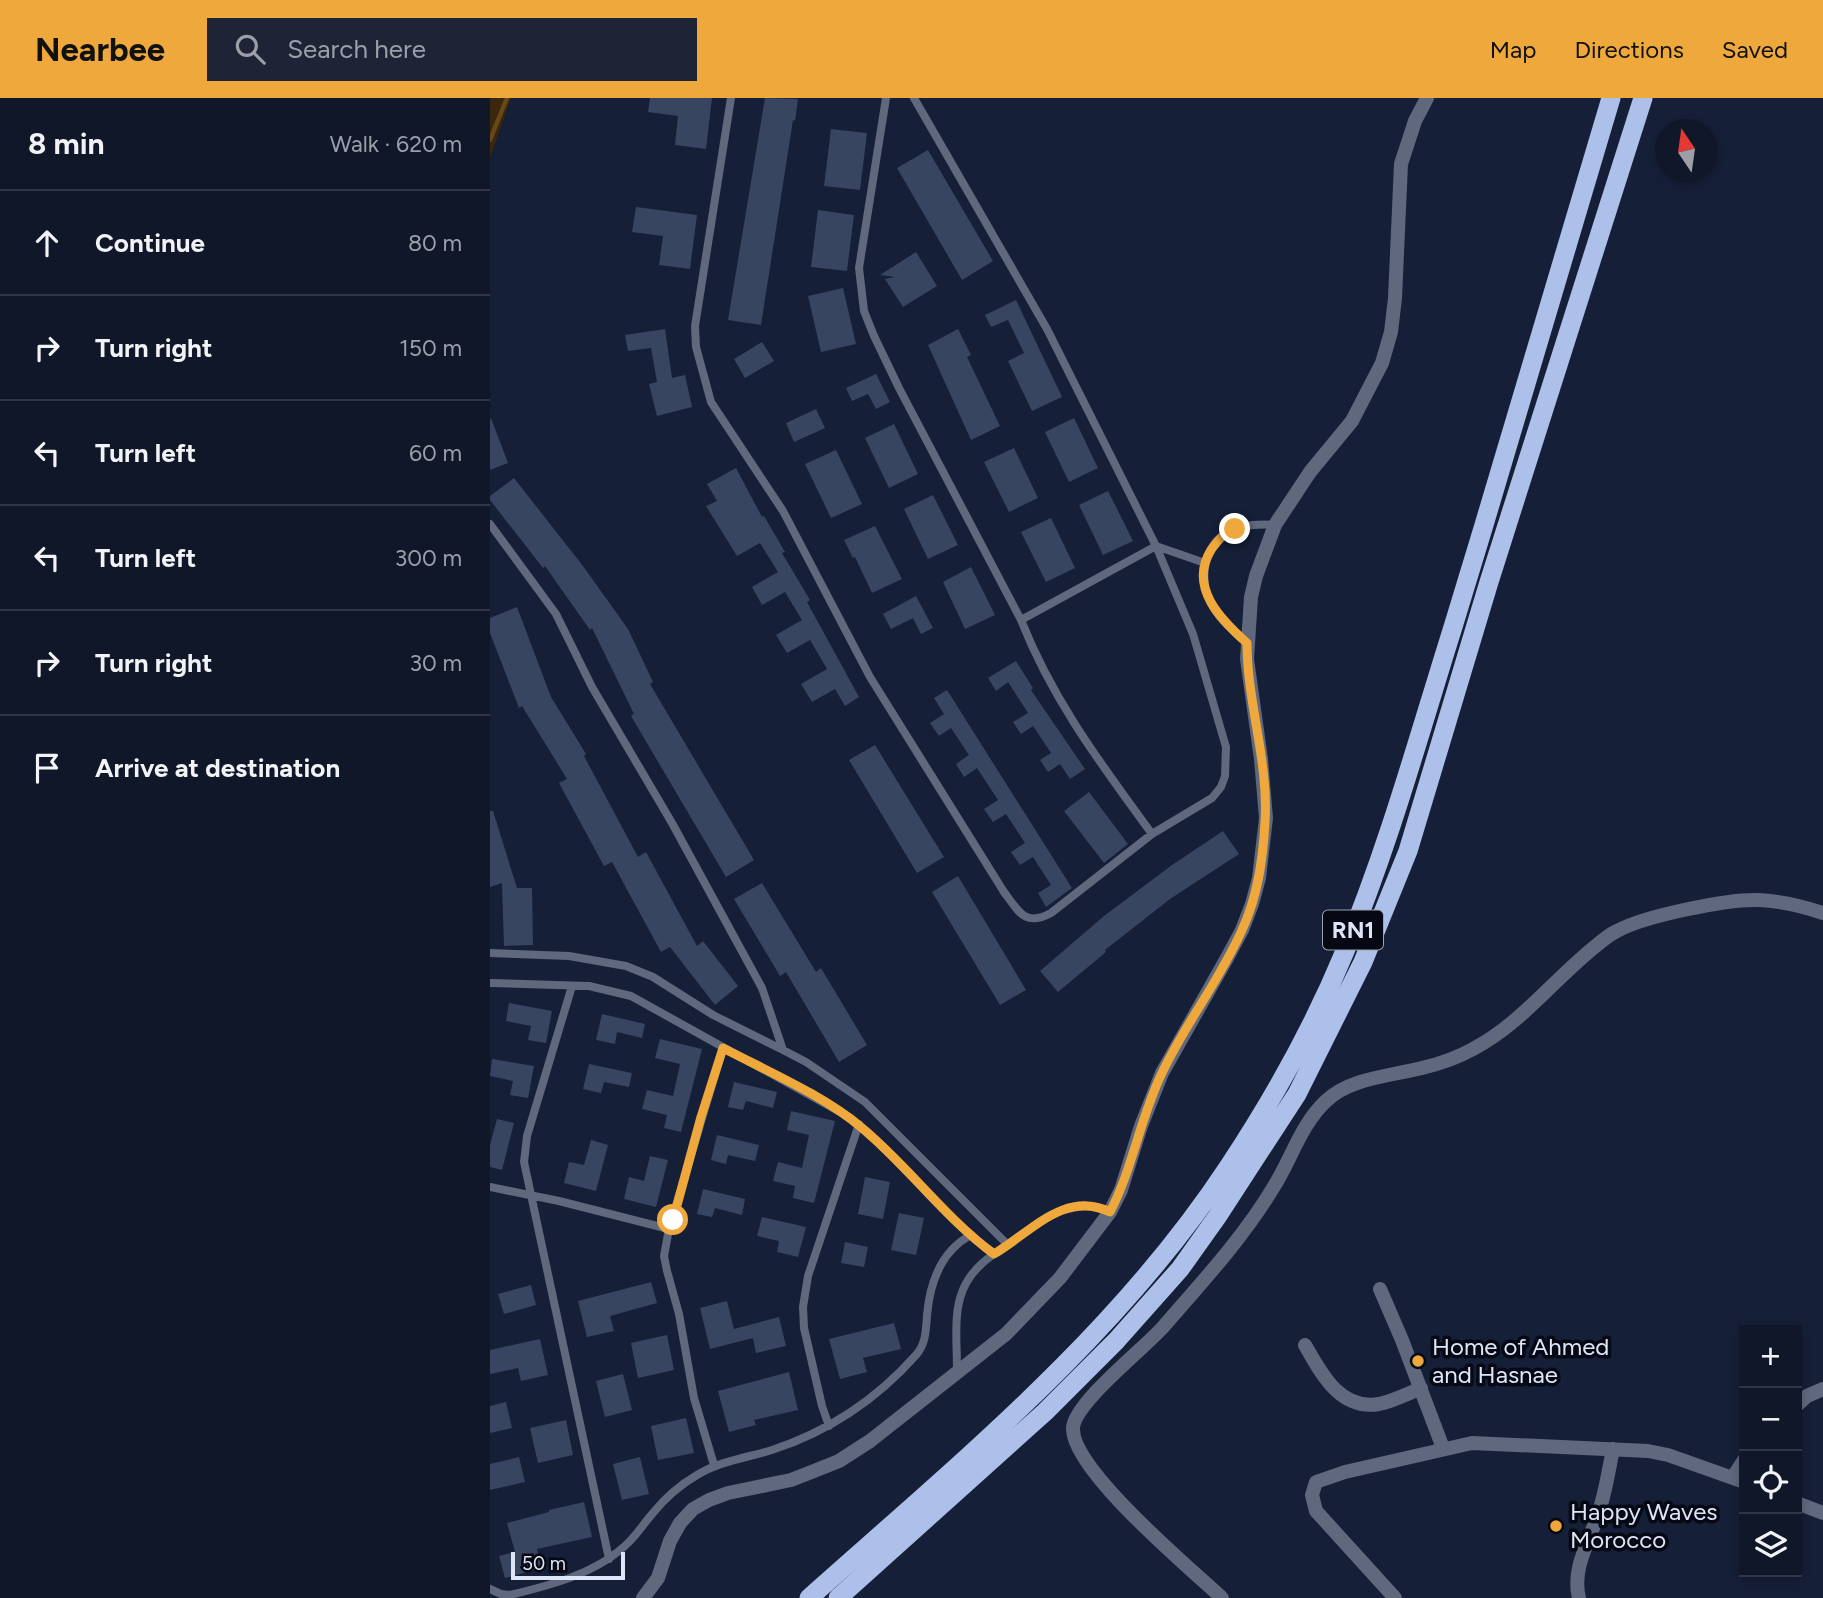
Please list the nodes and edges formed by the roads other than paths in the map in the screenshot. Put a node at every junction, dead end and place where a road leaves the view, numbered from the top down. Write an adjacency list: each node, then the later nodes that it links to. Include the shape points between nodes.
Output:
1 (731, 98): 13 (lane, via 695,326 711,401 783,512 912,748 1022,914 1034,919 1051,913)
2 (886, 98): 11 (lane, via 859,268 864,311 899,388)
3 (914, 98): 9 (lane, via 1047,329)
4 (1427, 98): 8 (street, via 1401,164 1395,298 1382,363 1352,421)
5 (1611, 98): 44 (highway, RN1, via 1388,839 1307,1035 1227,1168 1133,1293 1073,1358)
6 (1643, 98): 45 (highway, RN1, via 1408,851 1363,962 1297,1094 1180,1269 1135,1321 1045,1412)
7 (490, 524): 19 (lane, via 556,614 592,687 762,988)
8 (1275, 525): 10 (lane, via 1257,524 1227,532); 12 (street, via 1251,597)
9 (1156, 546): 10 (lane); 11 (lane); 13 (lane, via 1200,655 1227,761 1221,787 1212,798)
10 (1205, 563): 12 (lane, via 1205,587 1211,603)
11 (1021, 620): 13 (lane, via 1054,693)
12 (1247, 643): 23 (street, via 1266,818 1259,878 1242,930 1162,1073)
13 (1152, 834)
14 (1823, 913): 46 (street, via 1758,900 1633,923 1597,945 1527,1010 1473,1049 1424,1068 1342,1089 1312,1116 1250,1223 1153,1338 1103,1384 1075,1417 1073,1427 1081,1452 1116,1499)
15 (490, 953): 19 (lane, via 569,956 626,966)
16 (490, 983): 17 (lane)
17 (572, 986): 18 (lane, via 631,996); 22 (lane, via 527,1136 524,1162)
18 (723, 1048): 20 (lane); 24 (lane)
19 (783, 1050): 26 (lane, via 865,1102)
20 (859, 1125): 25 (lane); 34 (lane, via 808,1276 803,1307 804,1328)
21 (490, 1187): 22 (lane)
22 (530, 1195): 24 (lane); 41 (lane)
23 (1110, 1212): 26 (lane, via 1089,1204 1065,1208); 30 (street, via 1060,1278 1006,1334)
24 (669, 1229): 37 (lane, via 664,1256 694,1398)
25 (971, 1235): 27 (lane); 34 (lane, via 955,1245 936,1273 922,1348 860,1406)
26 (1008, 1245): 27 (lane)
27 (994, 1254): 30 (lane, via 969,1274 961,1291)
28 (1380, 1289): 31 (street)
29 (1306, 1345): 31 (street, via 1332,1386 1357,1404 1380,1404)
30 (957, 1372): 43 (street, via 839,1461 791,1480 728,1493 693,1509 680,1523 657,1578)
31 (1421, 1388): 35 (street)
32 (1823, 1389): 33 (street)
33 (1802, 1401)
34 (829, 1426): 37 (lane, via 794,1442)
35 (1443, 1448): 36 (street, via 1472,1443); 47 (street, via 1322,1478 1312,1489 1316,1511)
36 (1613, 1449): 38 (street, via 1668,1455); 48 (street, via 1600,1511 1580,1559)
37 (714, 1465): 41 (lane, via 683,1483)
38 (1739, 1480)
39 (1802, 1505): 40 (street)
40 (1823, 1513)
41 (609, 1559): 42 (lane, via 593,1569 518,1593)
42 (490, 1589)
43 (643, 1598)
44 (809, 1598)
45 (838, 1598)
46 (1222, 1598)
47 (1395, 1598)
48 (1579, 1598)

